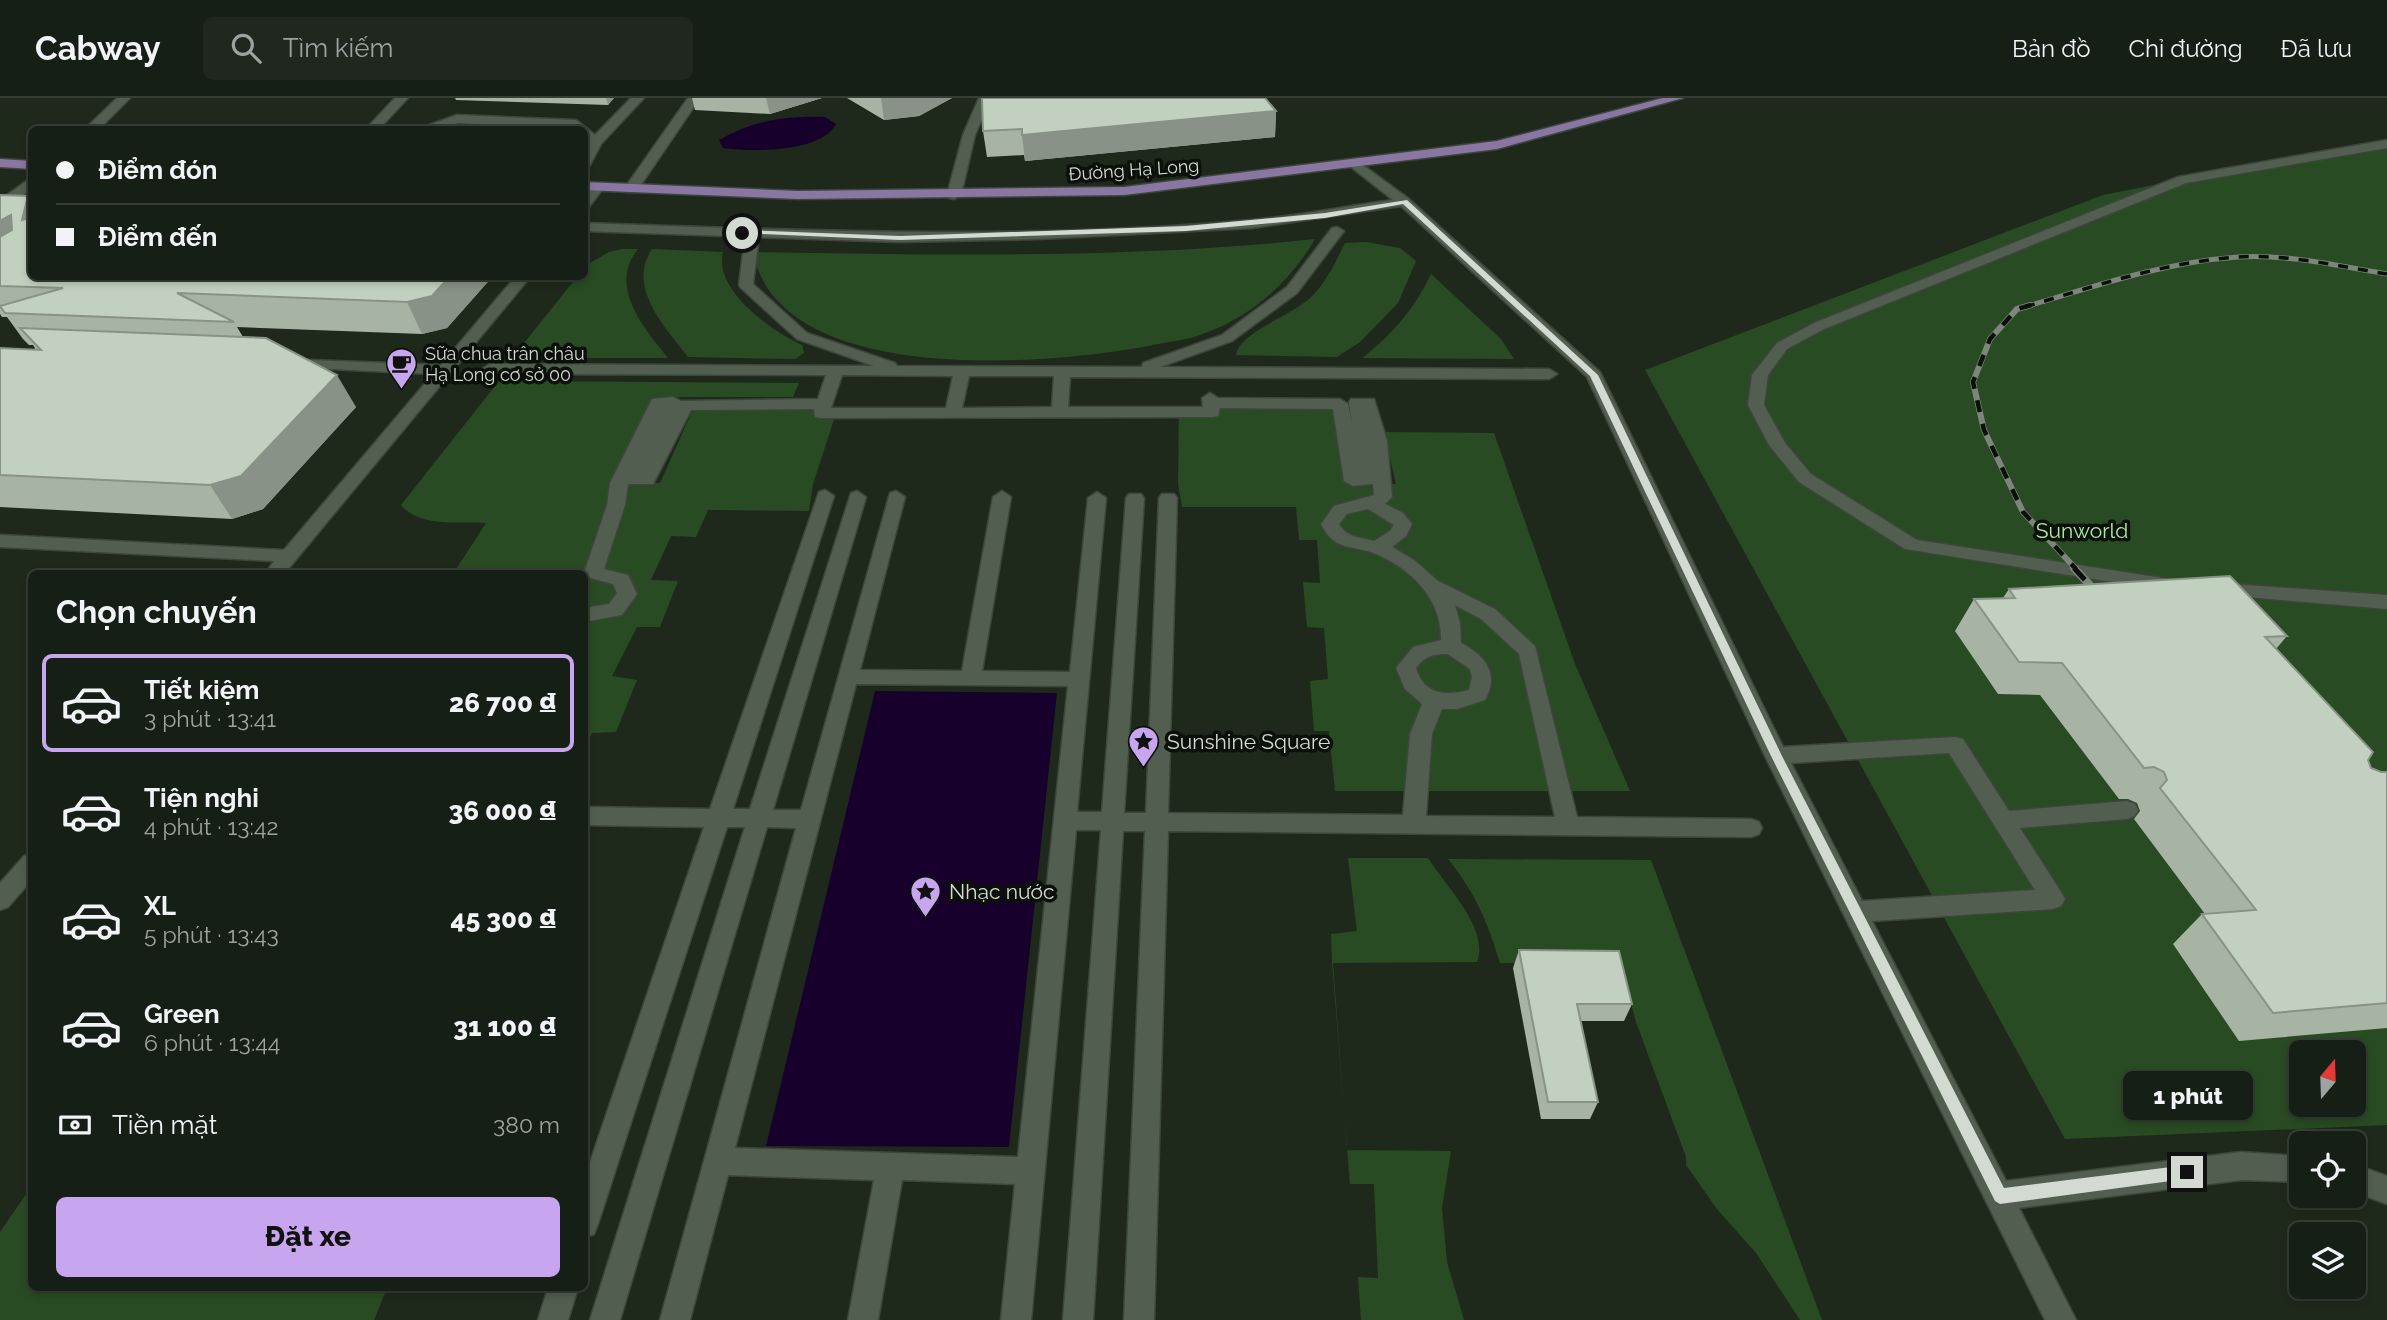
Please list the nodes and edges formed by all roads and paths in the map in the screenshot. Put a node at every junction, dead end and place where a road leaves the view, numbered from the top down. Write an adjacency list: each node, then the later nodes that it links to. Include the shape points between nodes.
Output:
1 (124, 98): 7 (street)
2 (402, 98): 8 (street)
3 (638, 98): 11 (street)
4 (694, 98): 18 (street)
5 (985, 98): 19 (street, via 969,135)
6 (1677, 98): 14 (main road, Đường Hạ Long, via 1497,145)
7 (94, 126)
8 (375, 126)
9 (434, 126): 10 (street, via 457,119)
10 (578, 126)
11 (590, 142)
12 (2387, 144): 55 (street, via 2183,180 1819,326 1782,345 1760,375 1756,405 1805,478 1912,545 2191,587)
13 (0, 163): 15 (main road)
14 (1356, 164): 19 (main road, Đường Hạ Long, via 1124,191); 20 (street)
15 (28, 165)
16 (28, 184): 21 (street)
17 (591, 187): 18 (main road, Đường Hạ Long)
18 (631, 189): 19 (main road, Đường Hạ Long)
19 (954, 195)
20 (1404, 202): 23 (street, via 1252,224 1038,235 900,238); 62 (street, via 1594,375)
21 (1, 206): 22 (street)
22 (21, 207)
23 (588, 227)
24 (1337, 231): 34 (street, via 1292,290 1227,338)
25 (751, 245): 31 (street, via 746,285 802,336)
26 (521, 280): 29 (street)
27 (267, 361): 29 (street)
28 (490, 369): 30 (street)
29 (446, 370): 51 (street)
30 (836, 371): 31 (street); 38 (street)
31 (905, 371): 32 (street)
32 (962, 371): 33 (street); 40 (street)
33 (1062, 372): 34 (street); 39 (street)
34 (1134, 372): 35 (street)
35 (1204, 372): 36 (street); 37 (street)
36 (1549, 374)
37 (1211, 403): 39 (street, via 1212,412); 48 (street, via 1340,404 1353,481 1368,480 1357,402 1368,402 1379,441 1383,488 1383,497)
38 (824, 404): 40 (street, via 821,413); 53 (street, via 685,405 648,480 634,480 673,402 658,402 619,483 616,505)
39 (1060, 412): 40 (street)
40 (953, 413)
41 (825, 496): 65 (street)
42 (857, 496): 66 (street)
43 (896, 497): 58 (street)
44 (1002, 497): 59 (street)
45 (1097, 498): 60 (street)
46 (1135, 498): 70 (street)
47 (1168, 498): 71 (street)
48 (1373, 505): 50 (street, via 1403,524 1402,531); 50 (street, via 1345,506 1330,524 1344,542)
49 (0, 541): 51 (street)
50 (1377, 547): 54 (street)
51 (289, 556): 52 (street)
52 (277, 570)
53 (589, 576): 56 (street, via 621,579 627,594 615,610)
54 (1433, 586): 57 (street, via 1449,613); 73 (street, via 1488,614 1528,651)
55 (2387, 602)
56 (588, 613)
57 (1451, 647): 61 (street, via 1429,647 1415,653 1406,668 1418,692); 61 (street, via 1474,658 1483,683 1478,695)
58 (848, 677): 59 (street); 67 (street)
59 (971, 678): 60 (street)
60 (1079, 679): 69 (street)
61 (1434, 701): 72 (street, via 1421,734)
62 (1776, 756): 68 (street, via 1955,745); 77 (street)
63 (2127, 810): 68 (street)
64 (588, 816): 65 (street)
65 (718, 818): 66 (street); 85 (street)
66 (758, 818): 67 (street); 88 (street)
67 (810, 818): 78 (street)
68 (2003, 820): 77 (street, via 2053,900)
69 (1065, 821): 70 (street); 81 (street)
70 (1113, 821): 71 (street); 92 (street)
71 (1156, 822): 72 (street); 93 (street)
72 (1414, 825): 73 (street)
73 (1568, 826): 74 (street)
74 (1751, 828)
75 (28, 868): 76 (street)
76 (0, 900)
77 (1856, 912): 84 (street)
78 (717, 1161): 79 (street); 89 (street)
79 (890, 1167): 81 (street); 90 (street)
80 (2289, 1169): 84 (street, via 2241,1166)
81 (1031, 1171): 91 (street)
82 (2366, 1182): 83 (street)
83 (2387, 1189)
84 (2000, 1196): 94 (street)
85 (588, 1212)
86 (562, 1291): 87 (street)
87 (553, 1320)
88 (605, 1320)
89 (675, 1320)
90 (863, 1320)
91 (1016, 1320)
92 (1078, 1320)
93 (1139, 1320)
94 (2061, 1320)

